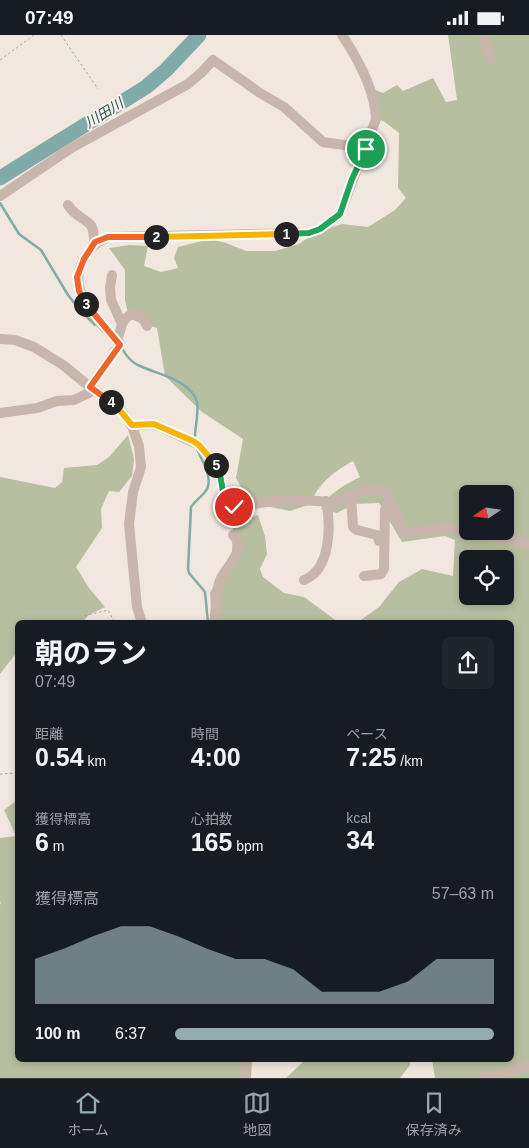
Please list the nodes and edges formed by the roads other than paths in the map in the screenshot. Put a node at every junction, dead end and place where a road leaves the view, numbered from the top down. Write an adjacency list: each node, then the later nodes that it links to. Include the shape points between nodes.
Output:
1 (342, 35): 4 (street, via 356,56 375,107 376,119)
2 (484, 35): 3 (street)
3 (491, 58)
4 (366, 149): 5 (street, via 323,142 284,107 213,59 188,84 71,148); 7 (street, via 340,214 309,233 108,237)
5 (0, 195)
6 (68, 205): 7 (street, via 78,217 91,224)
7 (95, 242): 12 (street, via 77,277 79,291)
8 (112, 275): 9 (street, via 111,300)
9 (122, 324): 10 (street, via 132,314 139,315); 12 (street)
10 (147, 326)
11 (0, 339): 13 (street, via 34,347)
12 (117, 342): 13 (street, via 120,345)
13 (92, 388): 14 (street, via 74,400); 15 (street)
14 (0, 413)
15 (132, 425): 17 (street, via 154,424 199,445 219,469 224,497 234,507 287,499); 24 (street, via 139,446 140,467 133,492 130,524 137,607)
16 (351, 495): 17 (street); 18 (street, via 380,490 387,495); 20 (street, via 353,527 377,535)
17 (326, 501): 23 (street, via 326,555 319,568)
18 (393, 507): 21 (street, via 404,532 452,528); 22 (street, via 385,511 384,569 381,574)
19 (233, 535): 25 (street, via 238,549 219,583)
20 (379, 541)
21 (529, 544)
22 (364, 576)
23 (304, 580)
24 (141, 620)
25 (214, 620)
26 (248, 1062): 28 (street)
27 (529, 1066): 29 (street)
28 (246, 1078)
29 (482, 1078)

